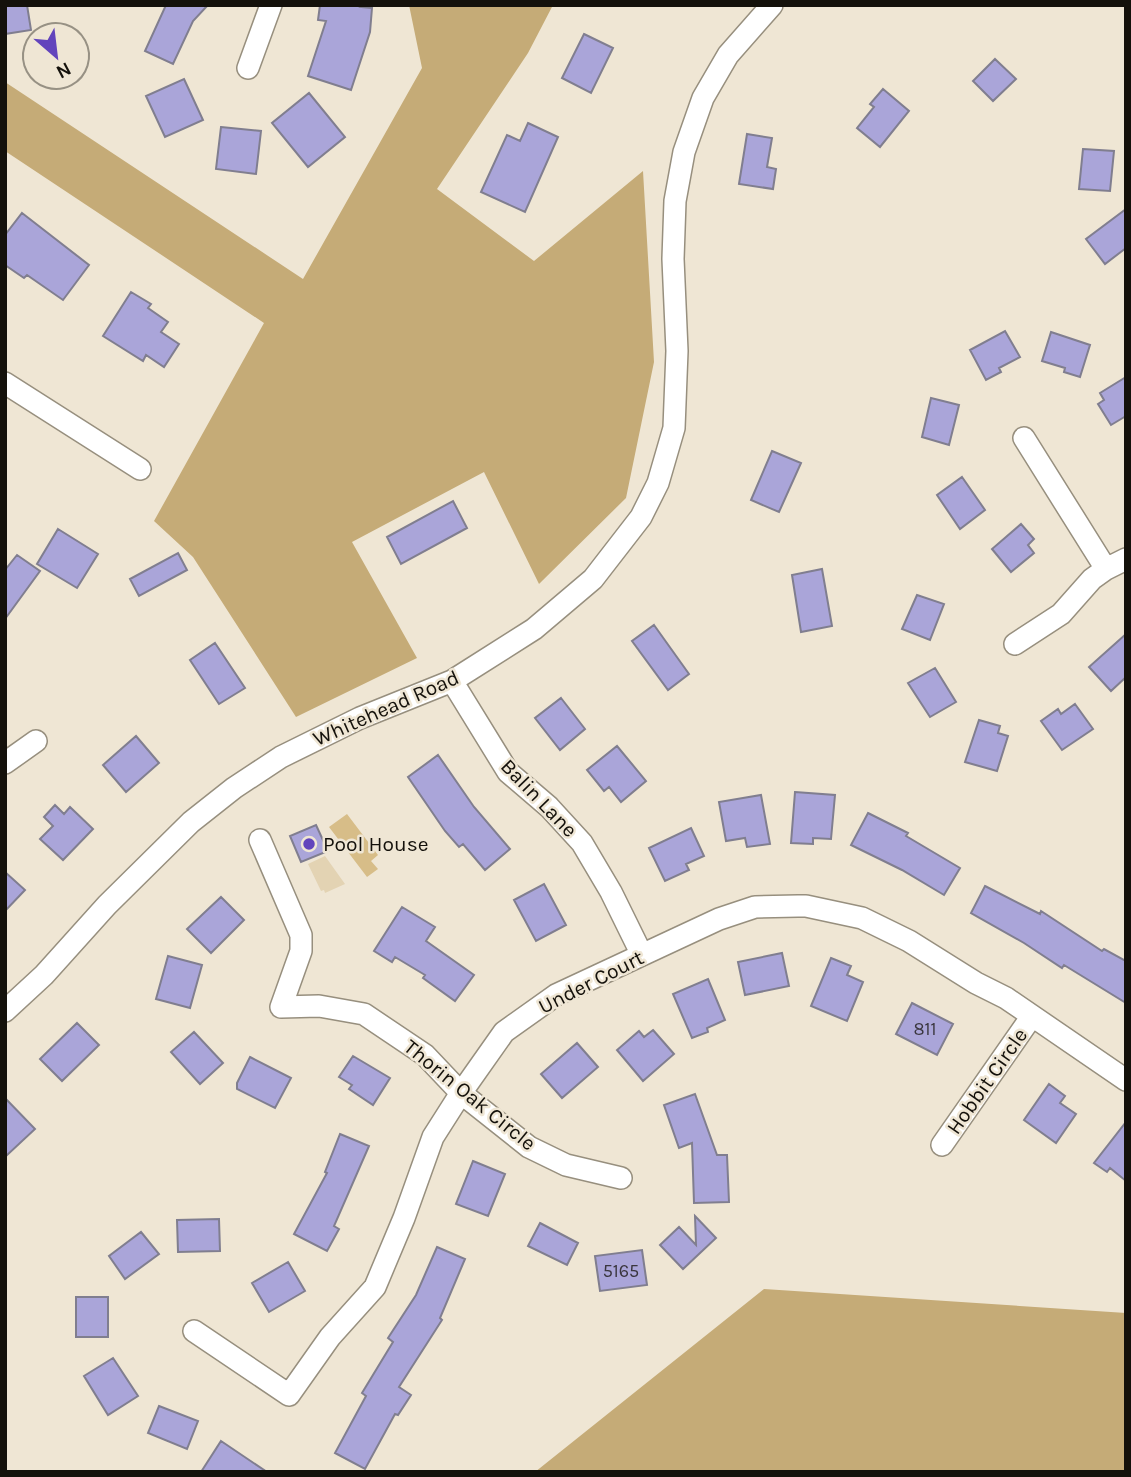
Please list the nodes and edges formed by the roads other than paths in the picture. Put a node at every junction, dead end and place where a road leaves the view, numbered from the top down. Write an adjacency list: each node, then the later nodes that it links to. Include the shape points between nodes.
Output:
1 (271, 5): 3 (street)
2 (772, 5): 10 (street, Whitehead Road, via 728,55 703,98 684,152 675,201 674,428 658,483 641,517 593,579 534,629)
3 (248, 68)
4 (5, 383): 6 (street)
5 (1024, 438): 8 (street)
6 (140, 469)
7 (1126, 559): 8 (street)
8 (1106, 569): 9 (street, via 1061,614)
9 (1015, 644)
10 (452, 681): 14 (street, Balin Lane, via 508,772 582,843); 15 (street, Whitehead Road, via 360,718 281,757 234,788 191,822)
11 (36, 741): 12 (street)
12 (5, 763)
13 (260, 840): 18 (street, Thorin Oak Circle, via 301,935 302,951 281,1007 319,1006 364,1014 425,1055)
14 (642, 955): 16 (street, Under Court, via 755,907 806,906 862,918 909,941); 18 (street, Under Court, via 556,995 504,1032)
15 (5, 1011)
16 (1032, 1016): 17 (street, Under Court); 19 (street, Hobbit Circle)
17 (1126, 1080)
18 (461, 1093): 20 (street, Thorin Oak Circle, via 529,1147 566,1165); 21 (street, Under Court, via 433,1138 375,1287 330,1337 289,1395)
19 (942, 1146)
20 (621, 1178)
21 (194, 1331)

